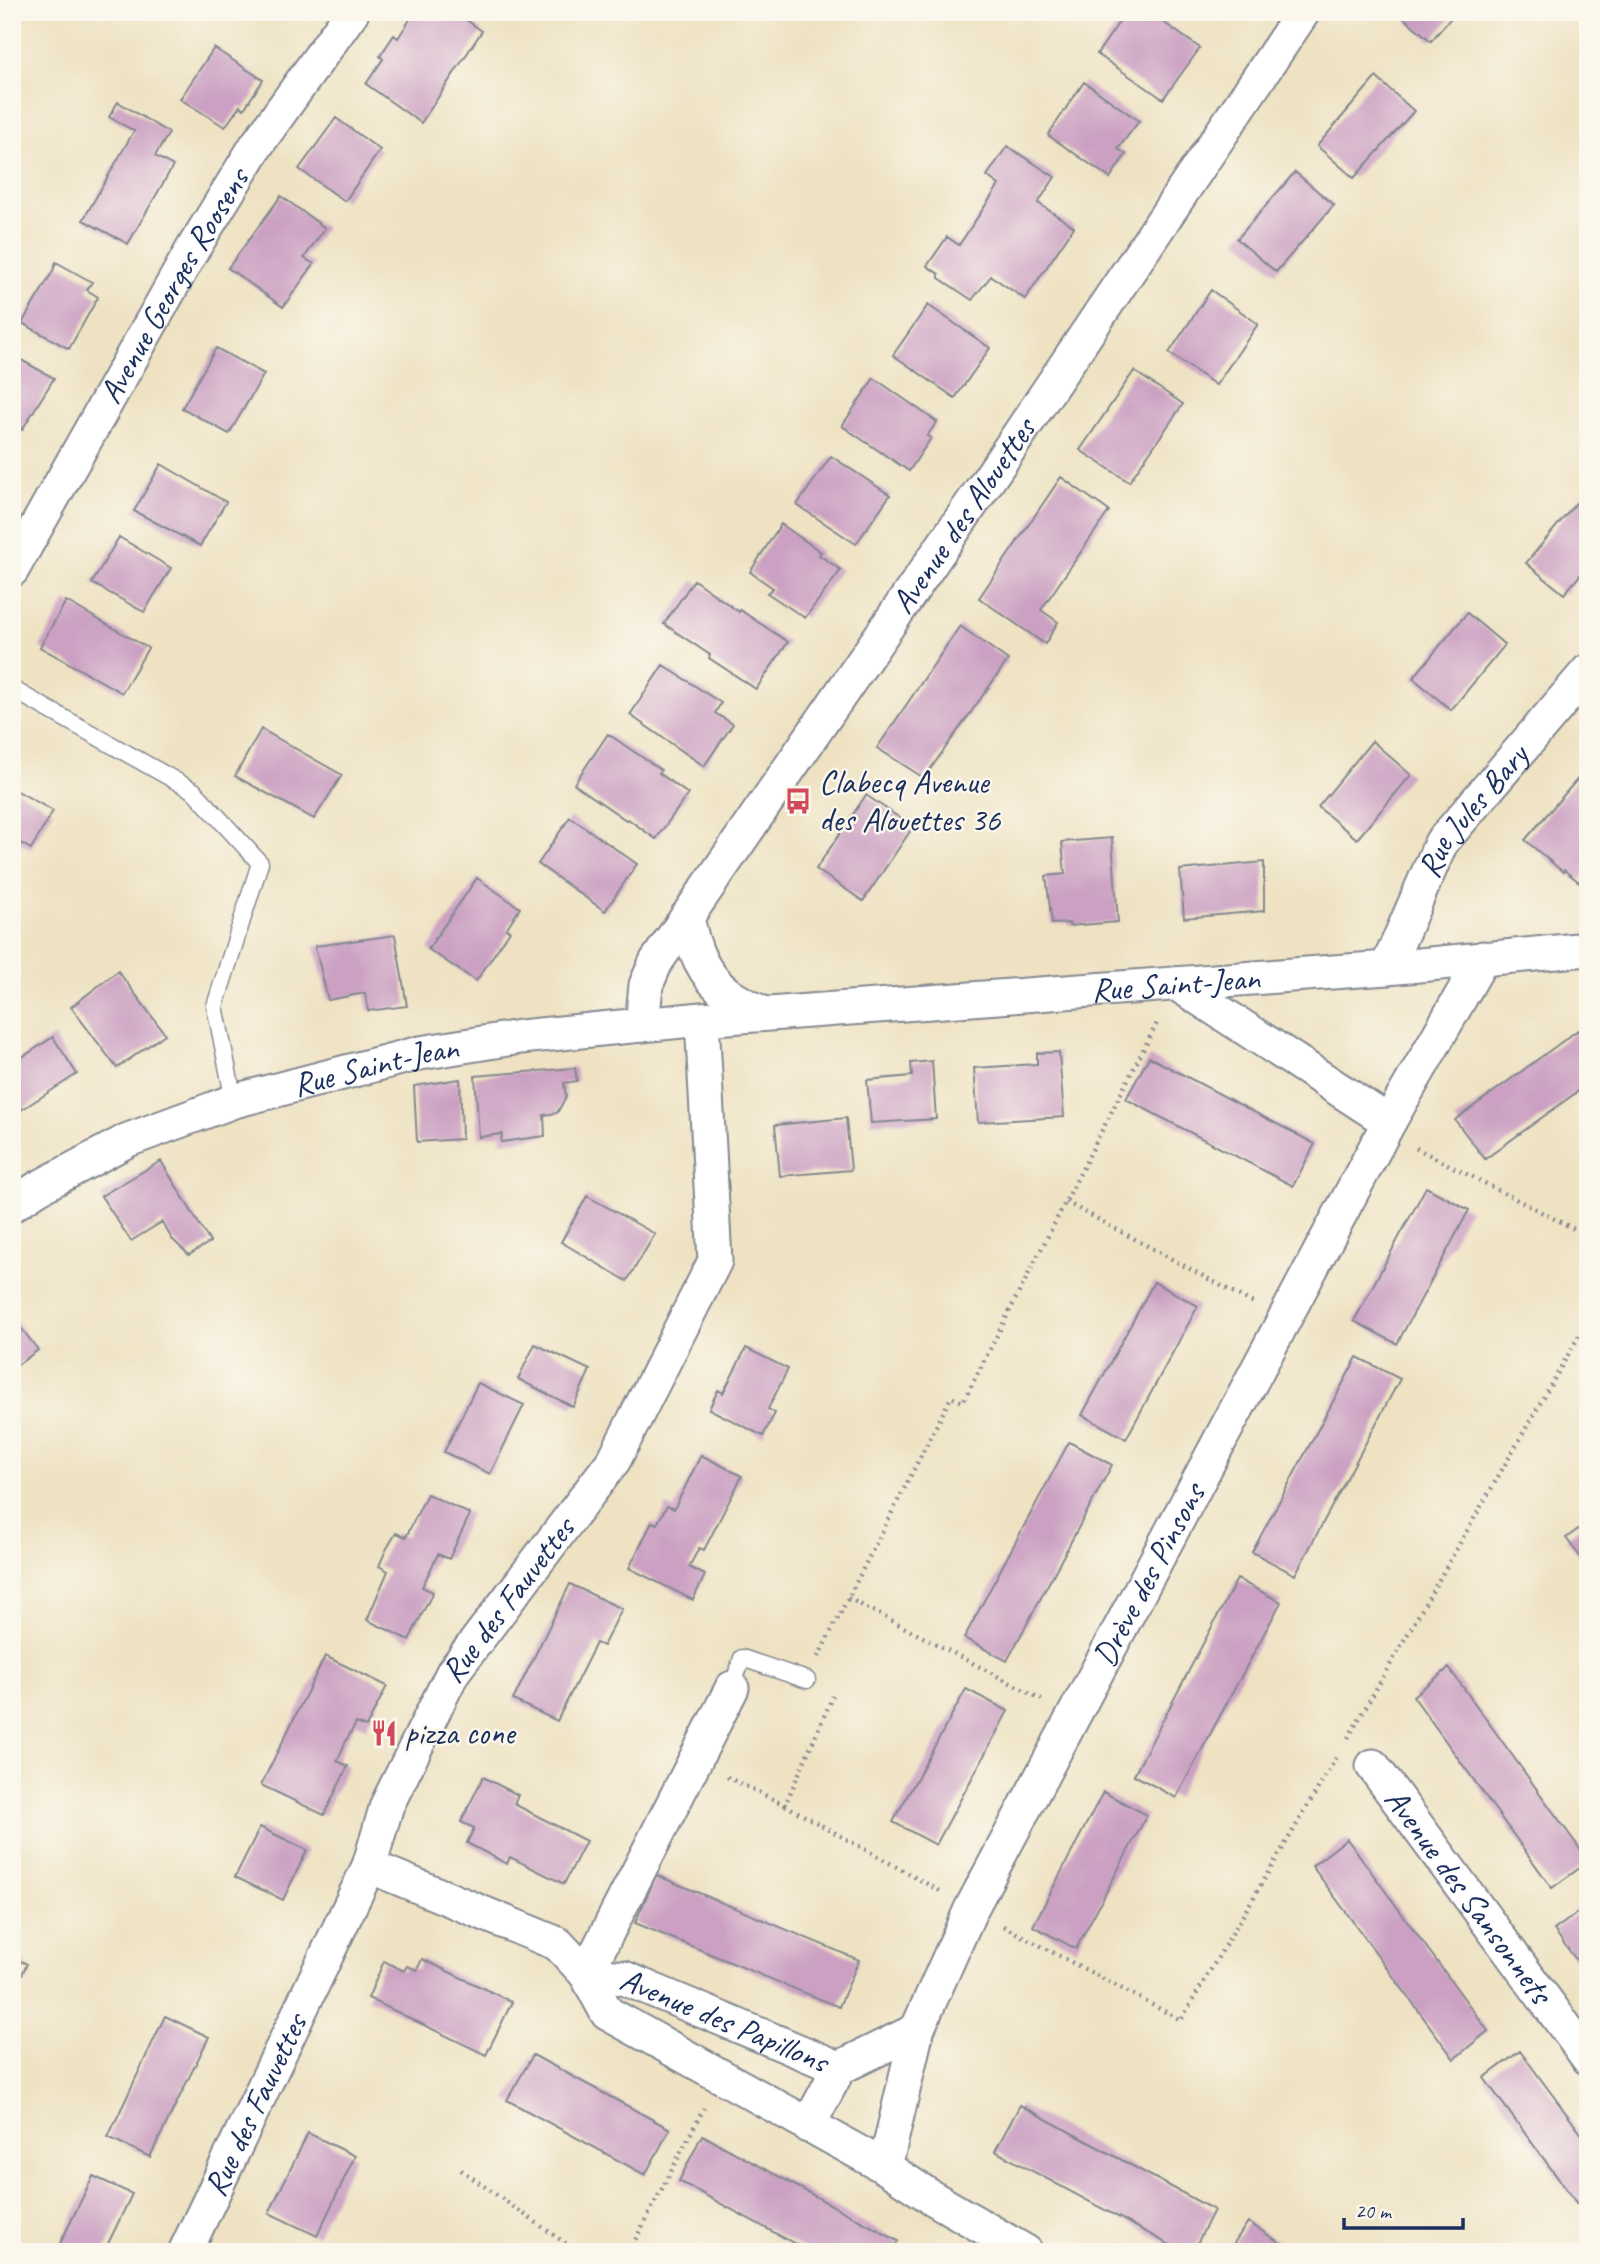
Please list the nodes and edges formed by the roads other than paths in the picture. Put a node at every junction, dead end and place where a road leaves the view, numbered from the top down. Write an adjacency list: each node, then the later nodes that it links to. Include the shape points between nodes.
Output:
1 (352, 12): 3 (street, Avenue Georges Roosens, via 256,146 198,241)
2 (1303, 12): 6 (street, Avenue des Alouettes)
3 (12, 570)
4 (1588, 671): 9 (street, Rue Jules Bary, via 1441,843)
5 (12, 689): 14 (lane, via 194,791 260,863 215,1006)
6 (687, 917): 11 (street, via 694,948 706,972 729,995); 13 (street, Avenue des Alouettes, via 646,985)
7 (1588, 949): 8 (street, Rue Saint-Jean)
8 (1483, 958): 9 (street, Rue Saint-Jean); 15 (street, Drève des Pinsons)
9 (1387, 968): 10 (street, Rue Saint-Jean)
10 (1177, 984): 11 (street, Rue Saint-Jean); 15 (street)
11 (764, 1014): 12 (street, Rue Saint-Jean)
12 (702, 1019): 13 (street, Rue Saint-Jean); 20 (street, Rue des Fauvettes, via 715,1261 614,1460 453,1672 387,1805)
13 (642, 1025): 14 (street, Rue Saint-Jean, via 420,1053)
14 (234, 1101): 16 (street, Rue Saint-Jean, via 128,1140)
15 (1387, 1126): 22 (street, Drève des Pinsons, via 971,1909)
16 (12, 1205)
17 (807, 1680): 18 (lane, via 742,1658)
18 (732, 1688): 21 (street, Avenue des Papillons)
19 (1373, 1766): 23 (street, Avenue des Sansonnets)
20 (369, 1866): 21 (street, via 558,1944); 27 (street, Rue des Fauvettes)
21 (586, 1974): 24 (street, Avenue des Papillons, via 624,1978); 25 (street, Avenue des Papillons, via 607,2012)
22 (916, 2030): 24 (street); 26 (street, Drève des Pinsons)
23 (1588, 2058)
24 (839, 2067): 25 (street, Avenue des Papillons)
25 (808, 2126): 26 (street, Avenue des Papillons)
26 (884, 2167): 28 (street, Avenue des Papillons)
27 (188, 2251)
28 (1026, 2252)

